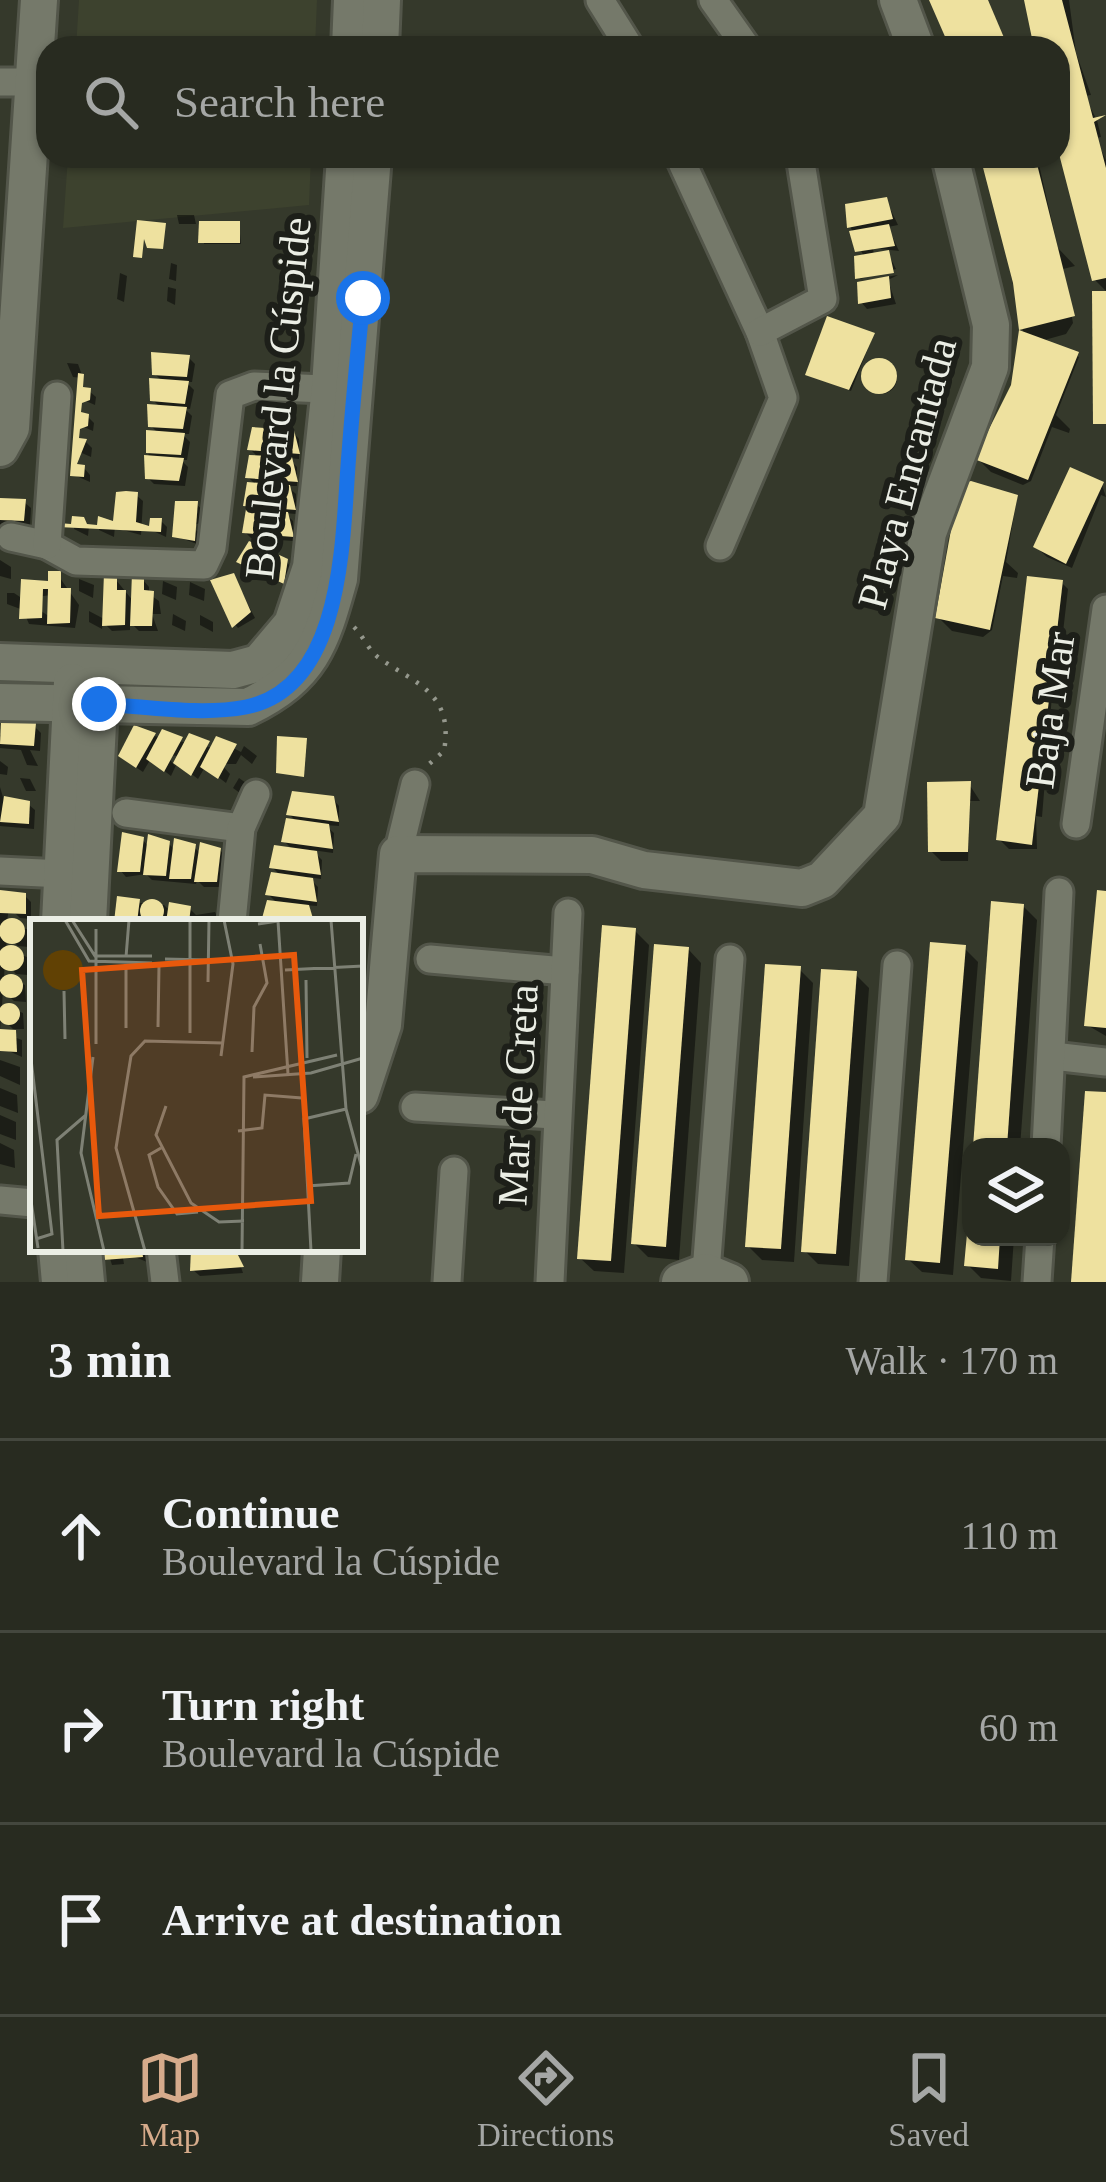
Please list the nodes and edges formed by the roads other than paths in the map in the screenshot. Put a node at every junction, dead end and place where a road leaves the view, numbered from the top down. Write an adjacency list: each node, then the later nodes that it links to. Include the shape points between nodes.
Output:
1 (39, 0): 12 (street)
2 (352, 0): 7 (street)
3 (382, 0): 8 (street)
4 (600, 0): 9 (street)
5 (713, 0): 10 (street)
6 (898, 0): 11 (street)
7 (350, 36)
8 (380, 36)
9 (622, 36)
10 (738, 36)
11 (912, 36)
12 (17, 82): 21 (street, via 11,428)
13 (345, 168): 19 (street, Boulevard la Cúspide)
14 (371, 168): 19 (street, Boulevard la Cúspide)
15 (685, 168): 18 (street)
16 (802, 168): 18 (street, via 823,298)
17 (953, 168): 36 (street, Playa Encantada, via 991,325 989,367 928,532 882,816 821,880 802,888 644,870 592,855)
18 (760, 332): 24 (street, via 783,398)
19 (342, 389): 23 (street, via 254,386 230,395 204,565 76,561); 28 (street, Boulevard la Cúspide, via 339,579 306,667)
20 (56, 396): 23 (street)
21 (0, 448)
22 (11, 537): 23 (street)
23 (47, 545)
24 (720, 546)
25 (1106, 609): 34 (street, Baja Mar)
26 (0, 662): 27 (street)
27 (73, 666): 28 (street); 30 (street)
28 (269, 677): 30 (street, via 248,707)
29 (0, 702): 30 (street)
30 (85, 704): 38 (street); 42 (street)
31 (415, 784): 36 (street)
32 (256, 794): 35 (street)
33 (126, 813): 35 (street)
34 (1076, 824)
35 (241, 828): 43 (street)
36 (398, 854): 50 (street, via 383,1025)
37 (0, 871): 38 (street)
38 (63, 874): 41 (street)
39 (1059, 892): 48 (street)
40 (568, 913): 47 (street, Mar de Creta)
41 (60, 919)
42 (88, 919)
43 (232, 919)
44 (730, 958): 62 (street)
45 (430, 959): 47 (street)
46 (897, 965): 69 (street)
47 (565, 971): 52 (street, Mar de Creta)
48 (1053, 1056): 49 (street); 53 (street)
49 (1106, 1062)
50 (363, 1087)
51 (415, 1108): 52 (street)
52 (554, 1115): 68 (street, Mar de Creta)
53 (1047, 1138)
54 (454, 1171): 67 (street)
55 (0, 1200): 56 (street)
56 (30, 1203)
57 (1039, 1246): 70 (street)
58 (57, 1252): 63 (street)
59 (83, 1252): 64 (street)
60 (161, 1252): 65 (street)
61 (322, 1252): 66 (street)
62 (706, 1278)
63 (60, 1282)
64 (86, 1282)
65 (165, 1282)
66 (320, 1282)
67 (447, 1282)
68 (550, 1282)
69 (873, 1282)
70 (1037, 1282)

